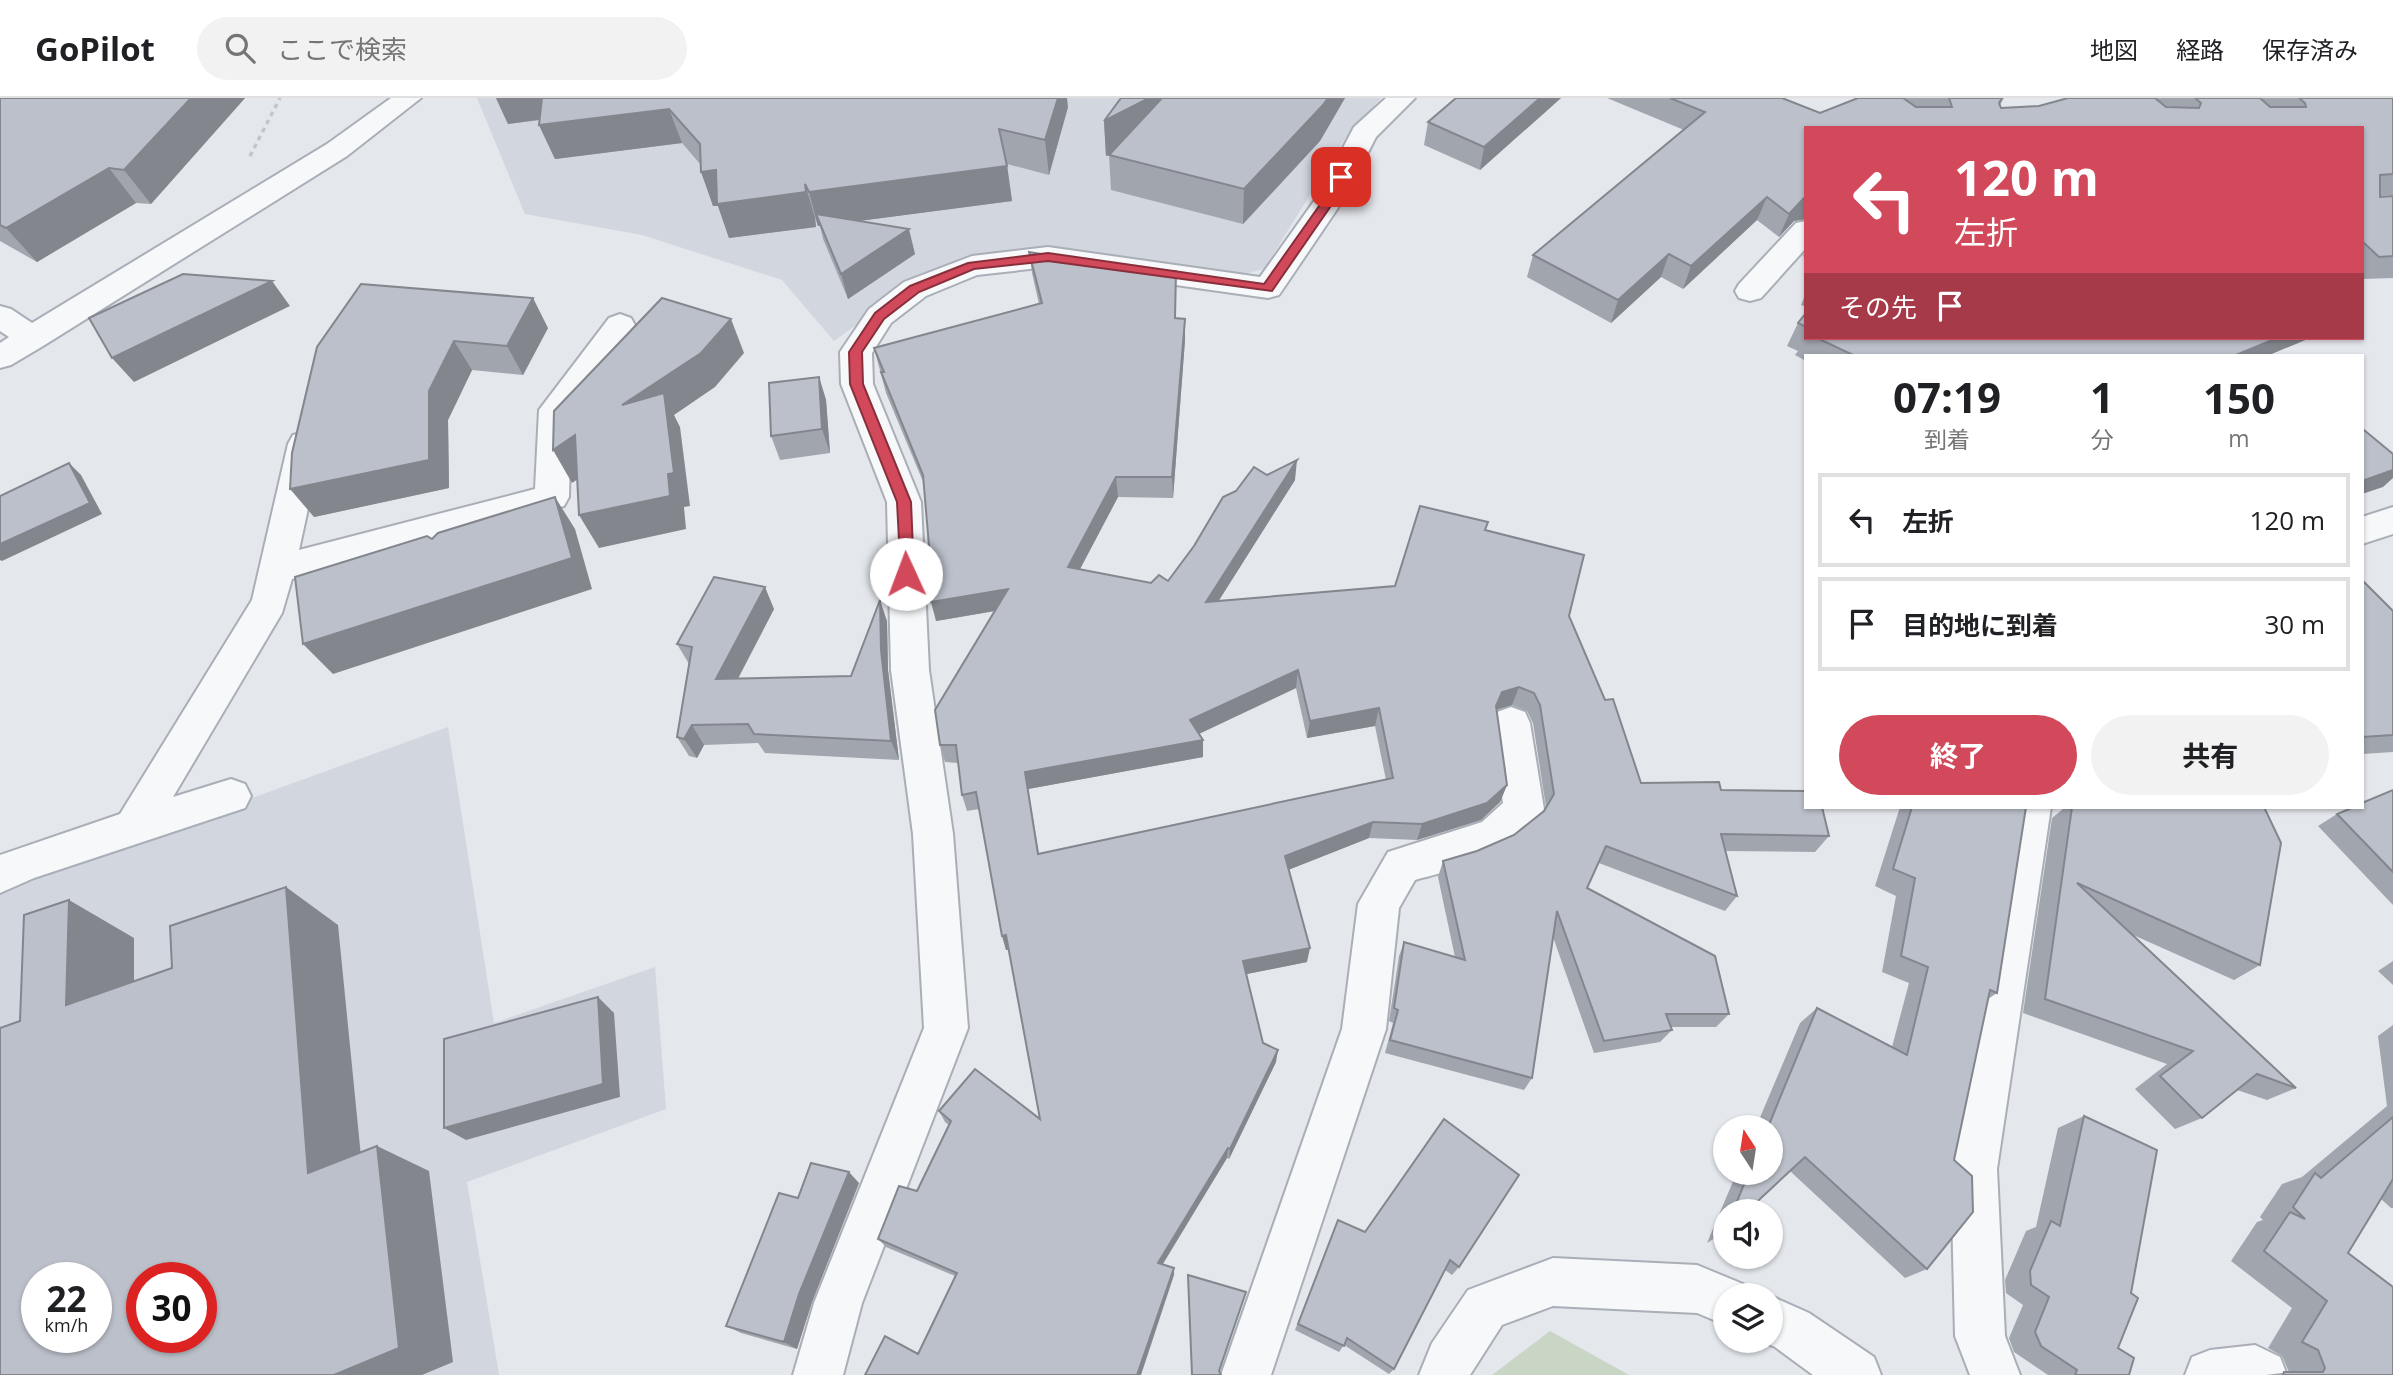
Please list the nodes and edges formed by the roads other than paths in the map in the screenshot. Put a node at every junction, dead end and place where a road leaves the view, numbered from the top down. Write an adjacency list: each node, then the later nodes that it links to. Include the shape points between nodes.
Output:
1 (408, 98): 7 (street, via 337,150)
2 (1402, 98): 21 (street, via 1364,133 1329,200 1268,288 1048,257 972,266 915,289 880,316 856,352 857,384 904,502 910,670 933,834 946,1028 838,1303)
3 (1804, 232): 4 (street)
4 (1750, 290)
5 (0, 316): 7 (street)
6 (620, 325): 13 (street, via 555,410 552,497)
7 (32, 338): 8 (street); 9 (street)
8 (0, 346)
9 (0, 357)
10 (311, 415): 13 (street)
11 (2393, 520): 12 (street)
12 (2364, 530)
13 (277, 569): 17 (street, via 269,603)
14 (1511, 723): 22 (street, via 1524,809 1496,835 1402,865 1379,904 1364,1029)
15 (231, 796): 17 (street)
16 (2031, 809): 25 (street, via 1974,1169 1980,1336)
17 (132, 830): 18 (street)
18 (0, 874)
19 (1713, 1296): 23 (street, via 1697,1289 1553,1282 1485,1307)
20 (1783, 1326): 24 (street)
21 (818, 1375)
22 (1246, 1375)
23 (1444, 1375)
24 (1856, 1375)
25 (1995, 1375)
26 (2210, 1375): 27 (street, via 2255,1370)
27 (2262, 1375)

